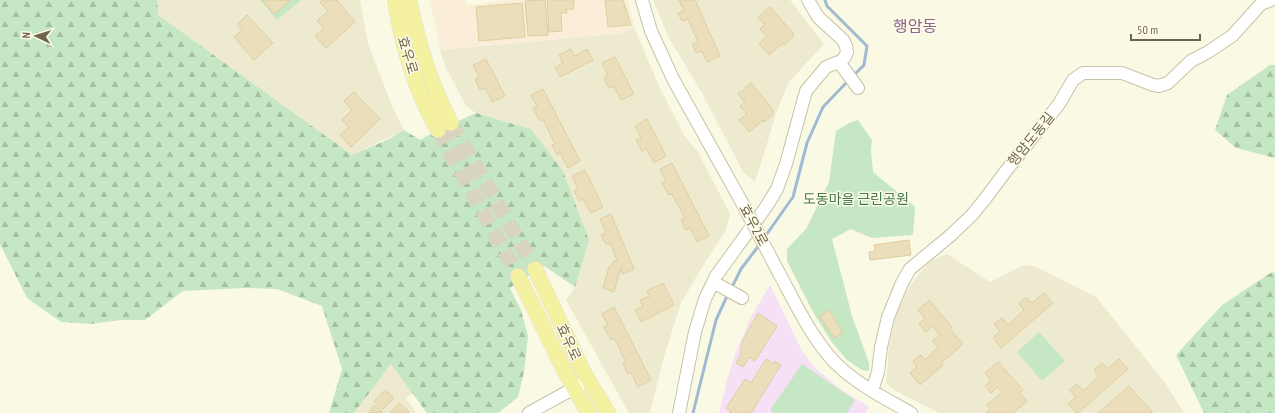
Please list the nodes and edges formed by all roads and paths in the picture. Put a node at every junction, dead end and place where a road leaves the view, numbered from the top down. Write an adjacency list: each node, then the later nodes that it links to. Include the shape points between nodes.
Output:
1 (394, 0): 9 (main road, 효우로, via 399,27 422,100)
2 (409, 0): 8 (main road, 효우로, via 430,76)
3 (642, 0): 16 (street, 효우2로, bridge, via 651,31 673,79 800,312 833,361)
4 (808, 0): 6 (street, via 818,17 844,40 847,52)
5 (1271, 0): 16 (street, 행암도동길, via 1260,4 1225,42 1191,61 1165,85 1159,86 1122,73 1079,74 1059,104 972,215 910,270 888,318)
6 (838, 62): 7 (street); 12 (street, via 826,67 806,92 777,188 716,276)
7 (857, 85)
8 (451, 123)
9 (438, 130)
10 (535, 269): 14 (main road, 효우로)
11 (518, 276): 15 (main road, 효우로)
12 (716, 284): 13 (street); 20 (street, via 705,299 695,332)
13 (740, 298)
14 (589, 380): 15 (street); 19 (main road, 효우로)
15 (573, 389): 17 (street); 18 (main road, 효우로)
16 (872, 391): 21 (street, 효우2로)
17 (529, 413)
18 (588, 413)
19 (608, 413)
20 (679, 413)
21 (911, 413)

